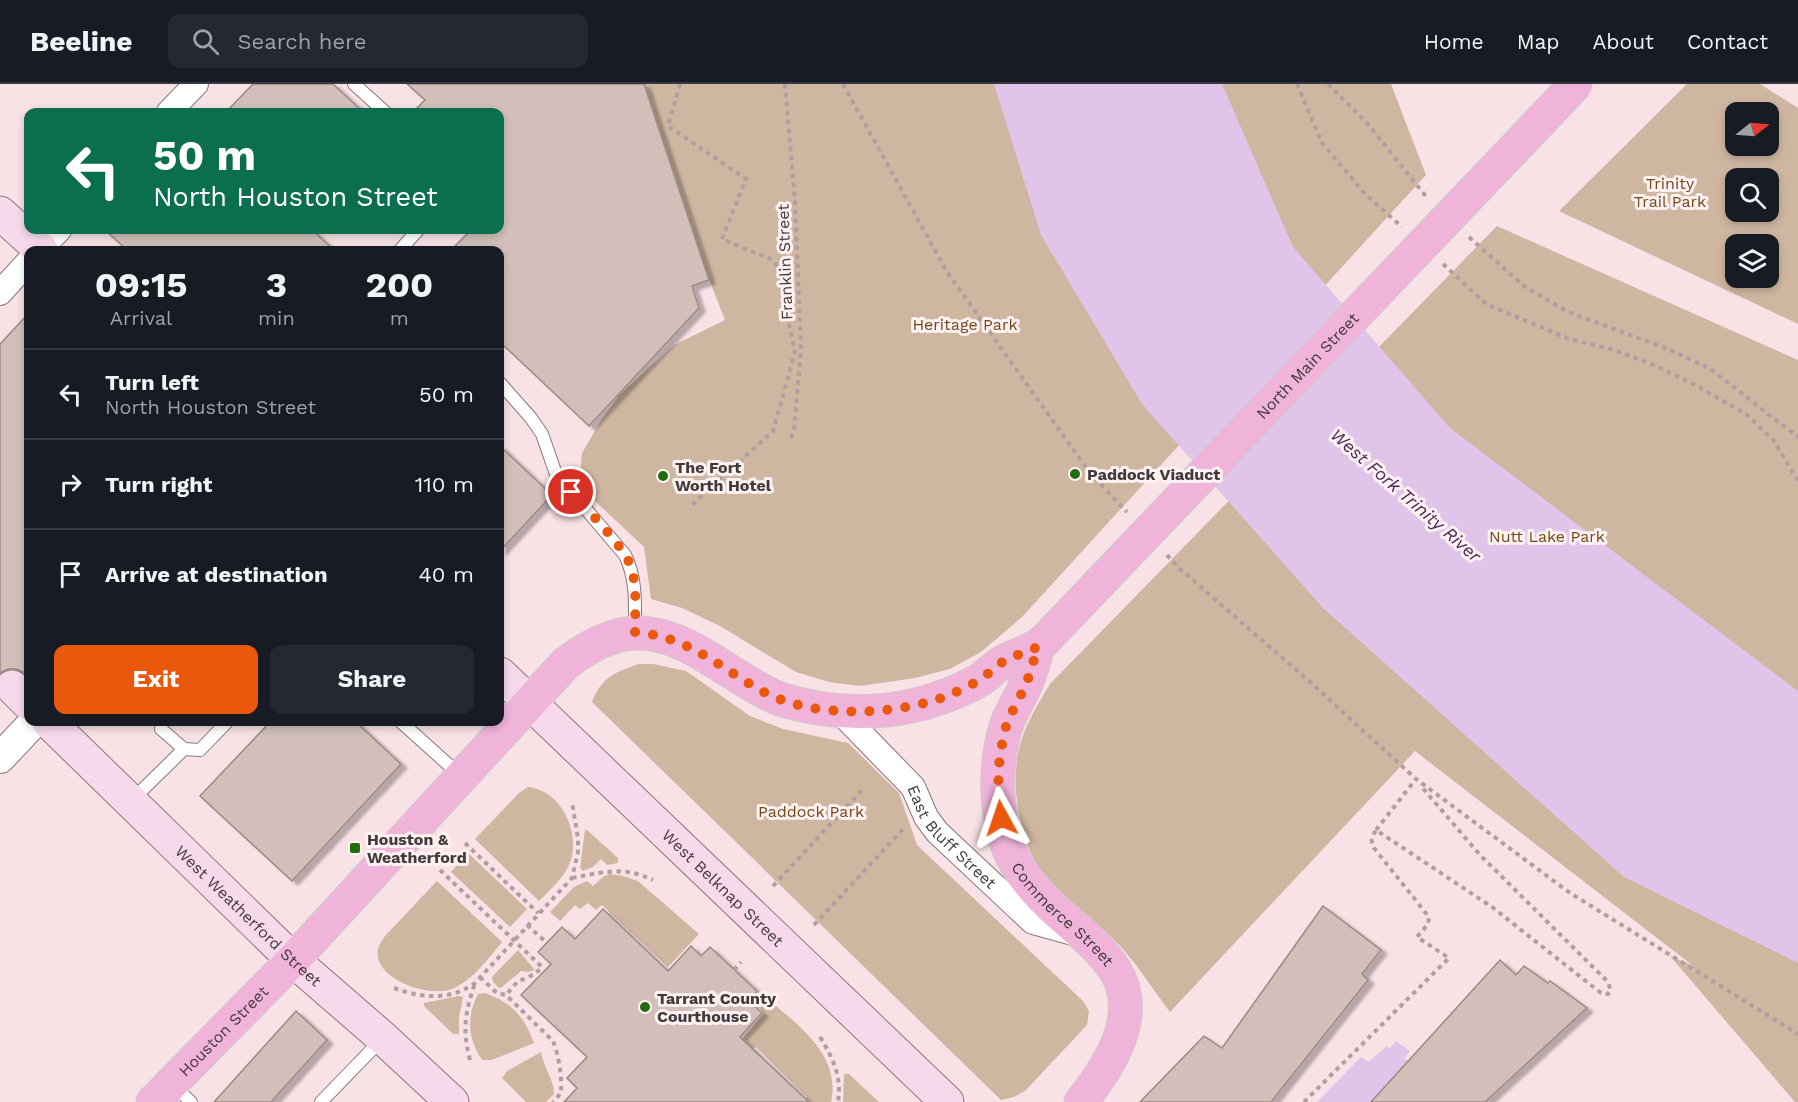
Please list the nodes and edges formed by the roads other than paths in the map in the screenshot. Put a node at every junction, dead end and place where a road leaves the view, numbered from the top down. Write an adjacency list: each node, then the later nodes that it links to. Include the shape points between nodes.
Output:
1 (196, 84): 4 (street)
2 (354, 84): 5 (lane)
3 (1576, 84): 16 (main road, North Main Street, bridge)
4 (173, 108)
5 (381, 108)
6 (0, 213): 7 (main road)
7 (24, 233)
8 (25, 234): 10 (main road)
9 (414, 234): 11 (lane)
10 (40, 246)
11 (404, 246)
12 (24, 267): 13 (street)
13 (0, 293)
14 (504, 388): 15 (lane, via 542,434 556,474 625,555 632,569)
15 (635, 632): 18 (main road, Houston Street, via 610,637 582,650); 19 (main road, via 674,640 782,700)
16 (1041, 644): 19 (main road, via 1003,662 981,680 929,703 880,711); 31 (main road, Commerce Street, via 1007,722 998,774 998,804 1011,856 1028,882)
17 (504, 678): 18 (main road, West Belknap Street)
18 (530, 703): 20 (main road, Houston Street); 37 (main road, West Belknap Street)
19 (839, 711): 31 (street, East Bluff Street, via 913,787 937,832 1033,922)
20 (504, 724)
21 (30, 726): 28 (street)
22 (53, 726): 30 (main road, West Weatherford Street)
23 (161, 726): 27 (lane)
24 (223, 726): 27 (lane, via 200,750)
25 (405, 726): 29 (lane)
26 (501, 726): 29 (main road, Houston Street)
27 (184, 749): 30 (lane)
28 (0, 758)
29 (461, 777): 32 (main road, Houston Street)
30 (130, 801): 32 (main road, West Weatherford Street)
31 (1083, 935): 38 (main road, Commerce Street, via 1116,971 1126,1007 1116,1051)
32 (294, 960): 33 (main road, West Weatherford Street); 34 (main road, Houston Street)
33 (383, 1038): 35 (lane); 36 (main road, West Weatherford Street)
34 (172, 1096)
35 (321, 1102)
36 (452, 1102)
37 (947, 1102)
38 (1082, 1102)

